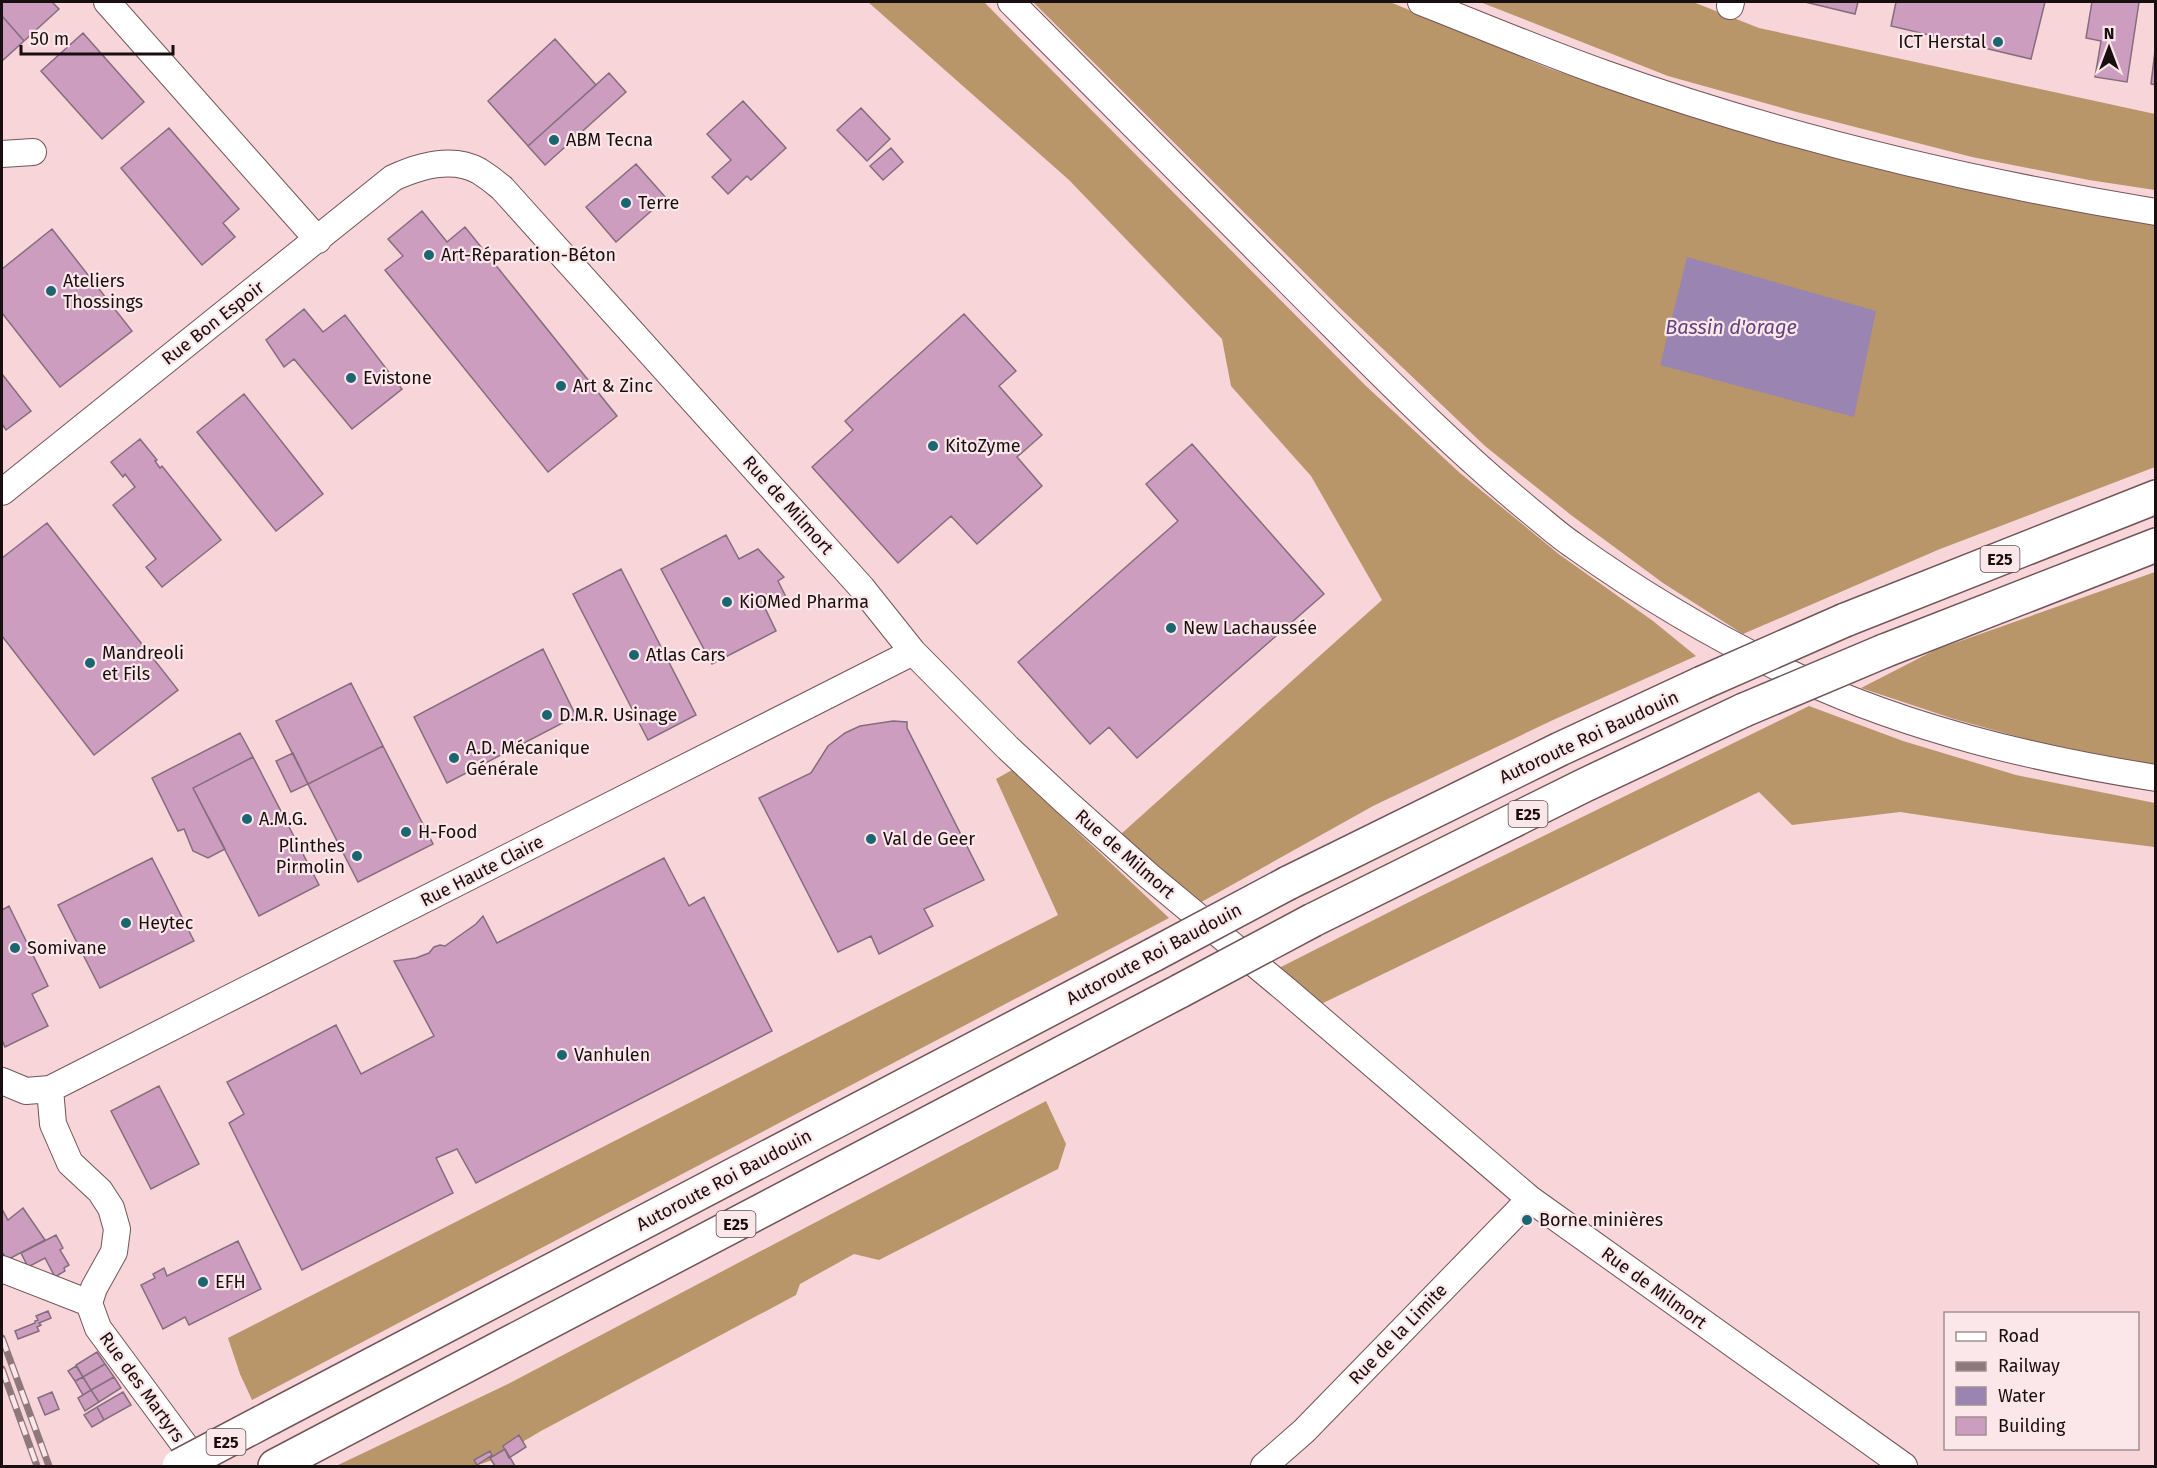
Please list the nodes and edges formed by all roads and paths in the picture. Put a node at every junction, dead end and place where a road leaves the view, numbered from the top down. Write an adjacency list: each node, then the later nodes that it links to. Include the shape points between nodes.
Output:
1 (107, 2): 8 (street)
2 (1011, 2): 13 (street, via 1417,410 1571,544 1642,592 1812,683 1895,716 1999,747)
3 (1421, 2): 7 (street, via 1603,73 1831,144 1979,180)
4 (33, 152): 5 (street)
5 (2, 154)
6 (430, 164): 8 (street, Rue Bon Espoir, via 393,178); 12 (street, Rue de Milmort, via 477,170 502,188 854,579)
7 (2156, 212)
8 (318, 240): 9 (street, Rue Bon Espoir)
9 (2, 492)
10 (2156, 497): 20 (highway, Autoroute Roi Baudouin / E25, bridge, via 1845,620 1560,749 1288,883)
11 (2156, 545): 19 (highway, E25, bridge, via 1884,651 1744,710 1585,785 1313,920)
12 (913, 652): 15 (street, Rue Haute Claire); 16 (street, Rue de Milmort, via 1008,748 1149,876)
13 (2156, 778)
14 (2, 1082): 15 (street, via 26,1091)
15 (50, 1089): 18 (street, via 53,1124 70,1163 100,1191 111,1208 117,1229 114,1252 93,1288)
16 (1530, 1199): 22 (street, Rue de la Limite, via 1304,1431); 23 (street, Rue de Milmort)
17 (2, 1269): 18 (street)
18 (89, 1304): 21 (street, Rue des Martyrs, via 98,1328)
19 (283, 1462)
20 (179, 1467)
21 (200, 1467)
22 (1264, 1467)
23 (1904, 1467)

